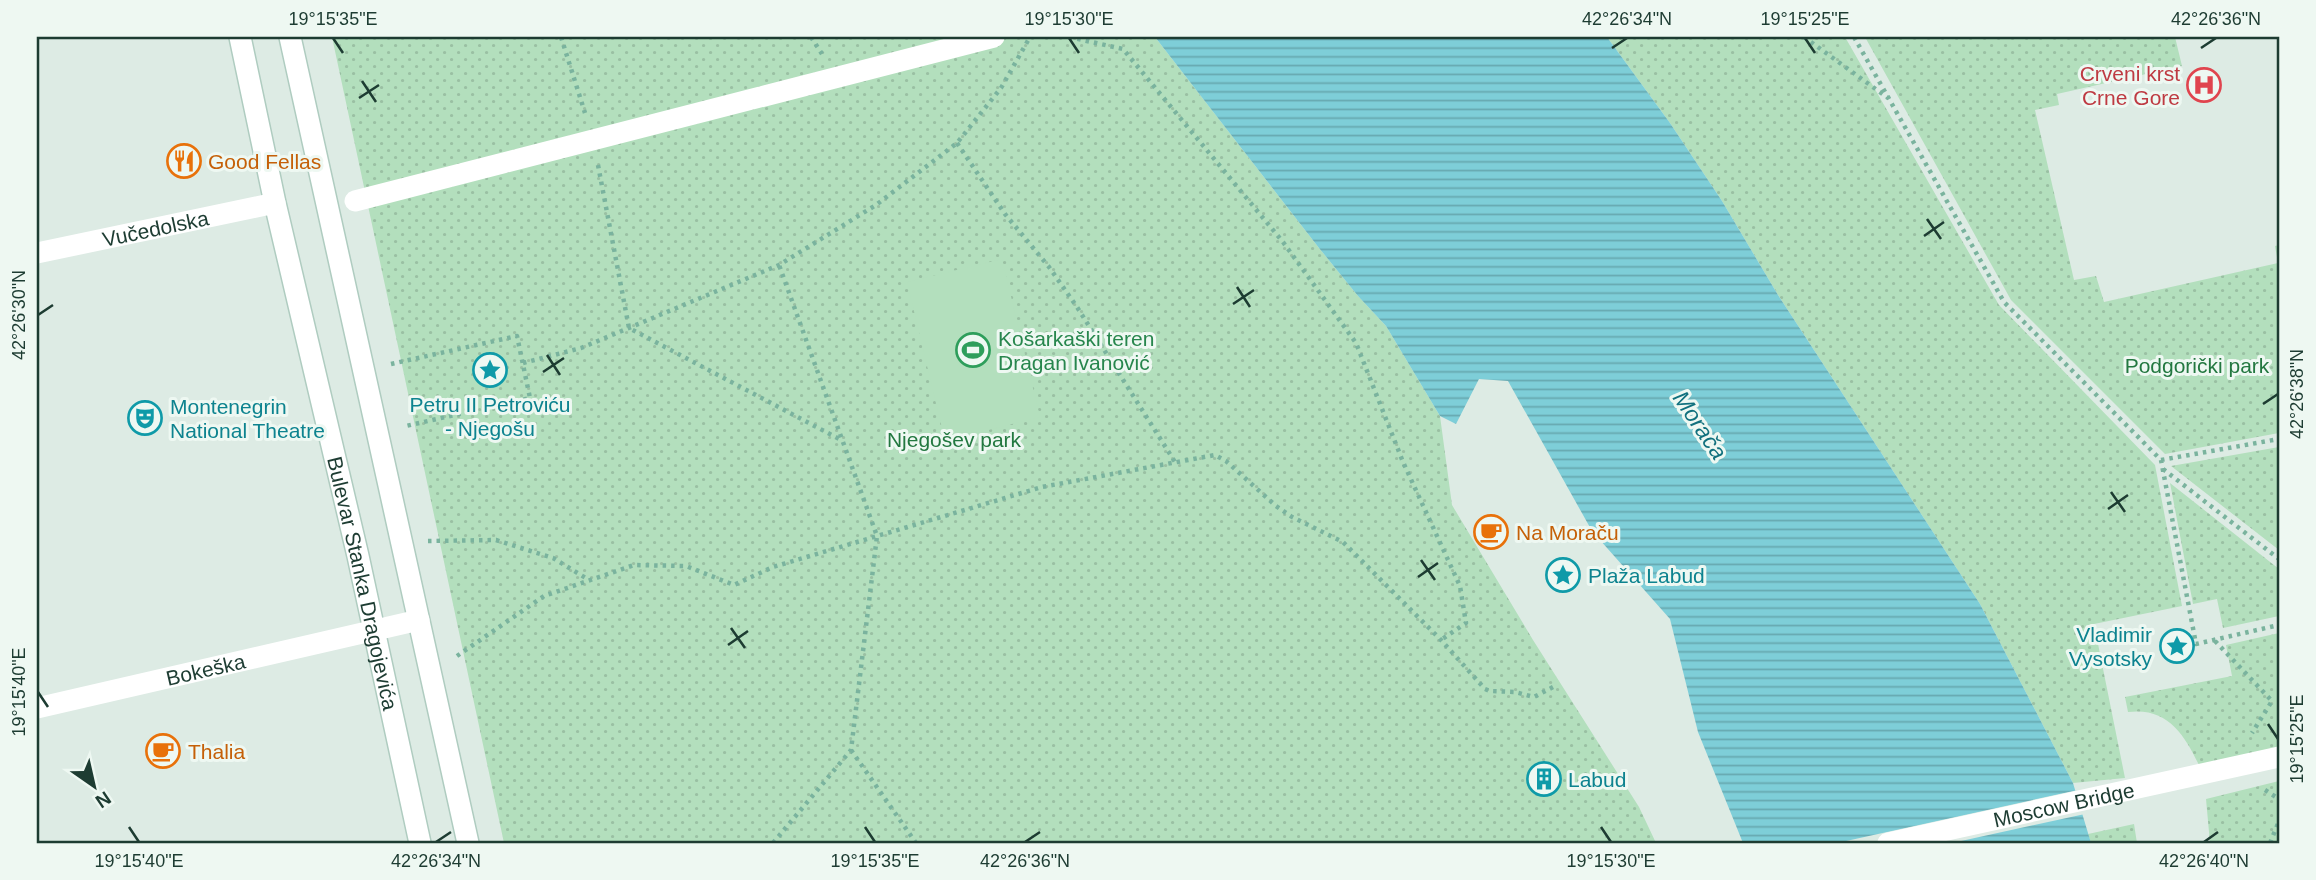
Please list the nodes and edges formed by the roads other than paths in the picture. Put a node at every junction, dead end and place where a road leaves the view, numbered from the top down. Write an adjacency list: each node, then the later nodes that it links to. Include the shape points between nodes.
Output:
1 (240, 37): 5 (street, Bulevar Stanka Dragojevića)
2 (290, 37): 7 (street)
3 (994, 37): 4 (street)
4 (355, 201)
5 (275, 203): 6 (street, Vučedolska); 8 (street, Bulevar Stanka Dragojevića)
6 (37, 253)
7 (419, 620): 8 (street, Bokeška); 12 (street)
8 (375, 631): 9 (street, Bokeška); 11 (street, Bulevar Stanka Dragojevića)
9 (37, 708)
10 (2279, 757): 13 (street, Moscow Bridge)
11 (421, 843)
12 (468, 843)
13 (1888, 843)

